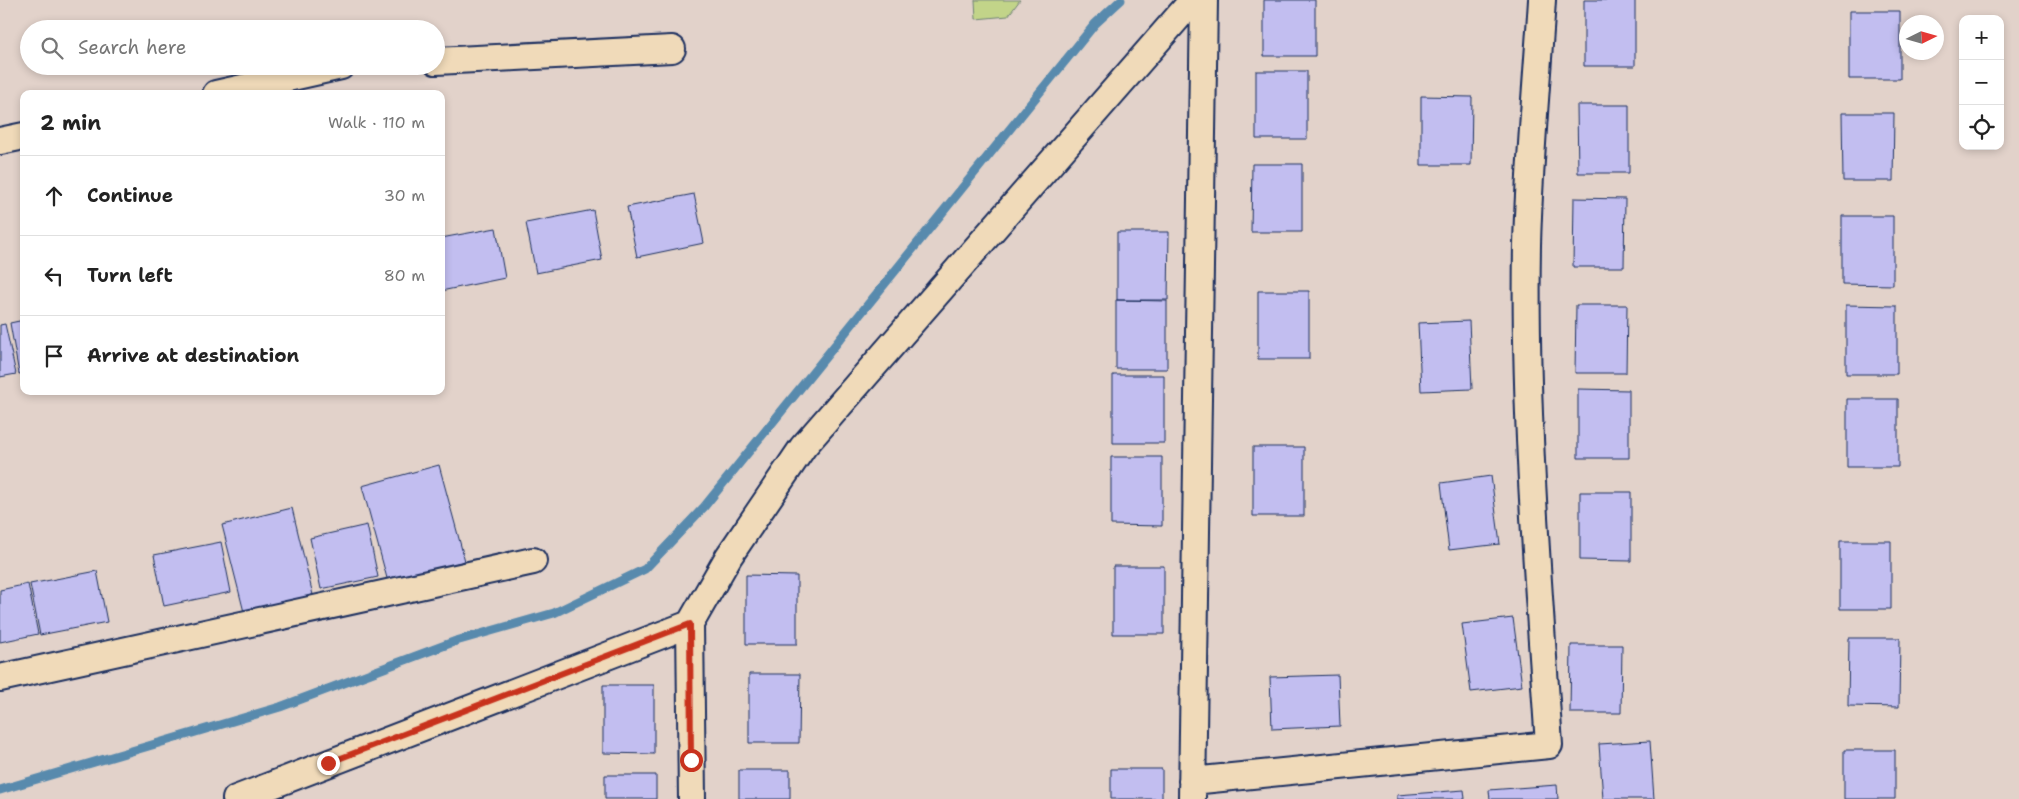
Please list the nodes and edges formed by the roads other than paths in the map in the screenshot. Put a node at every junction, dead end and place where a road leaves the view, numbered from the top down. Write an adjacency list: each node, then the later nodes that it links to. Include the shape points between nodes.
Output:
1 (1193, 0): 11 (street, via 803,447 729,556)
2 (1204, 0): 13 (street)
3 (1542, 0): 13 (street, via 1527,244 1528,402 1549,745)
4 (672, 49): 5 (street)
5 (445, 61)
6 (301, 75): 7 (street)
7 (234, 90)
8 (20, 137): 9 (street)
9 (0, 141)
10 (533, 561): 12 (street)
11 (690, 624): 14 (street); 15 (street)
12 (0, 678)
13 (1192, 790)
14 (236, 799)
15 (692, 799)

